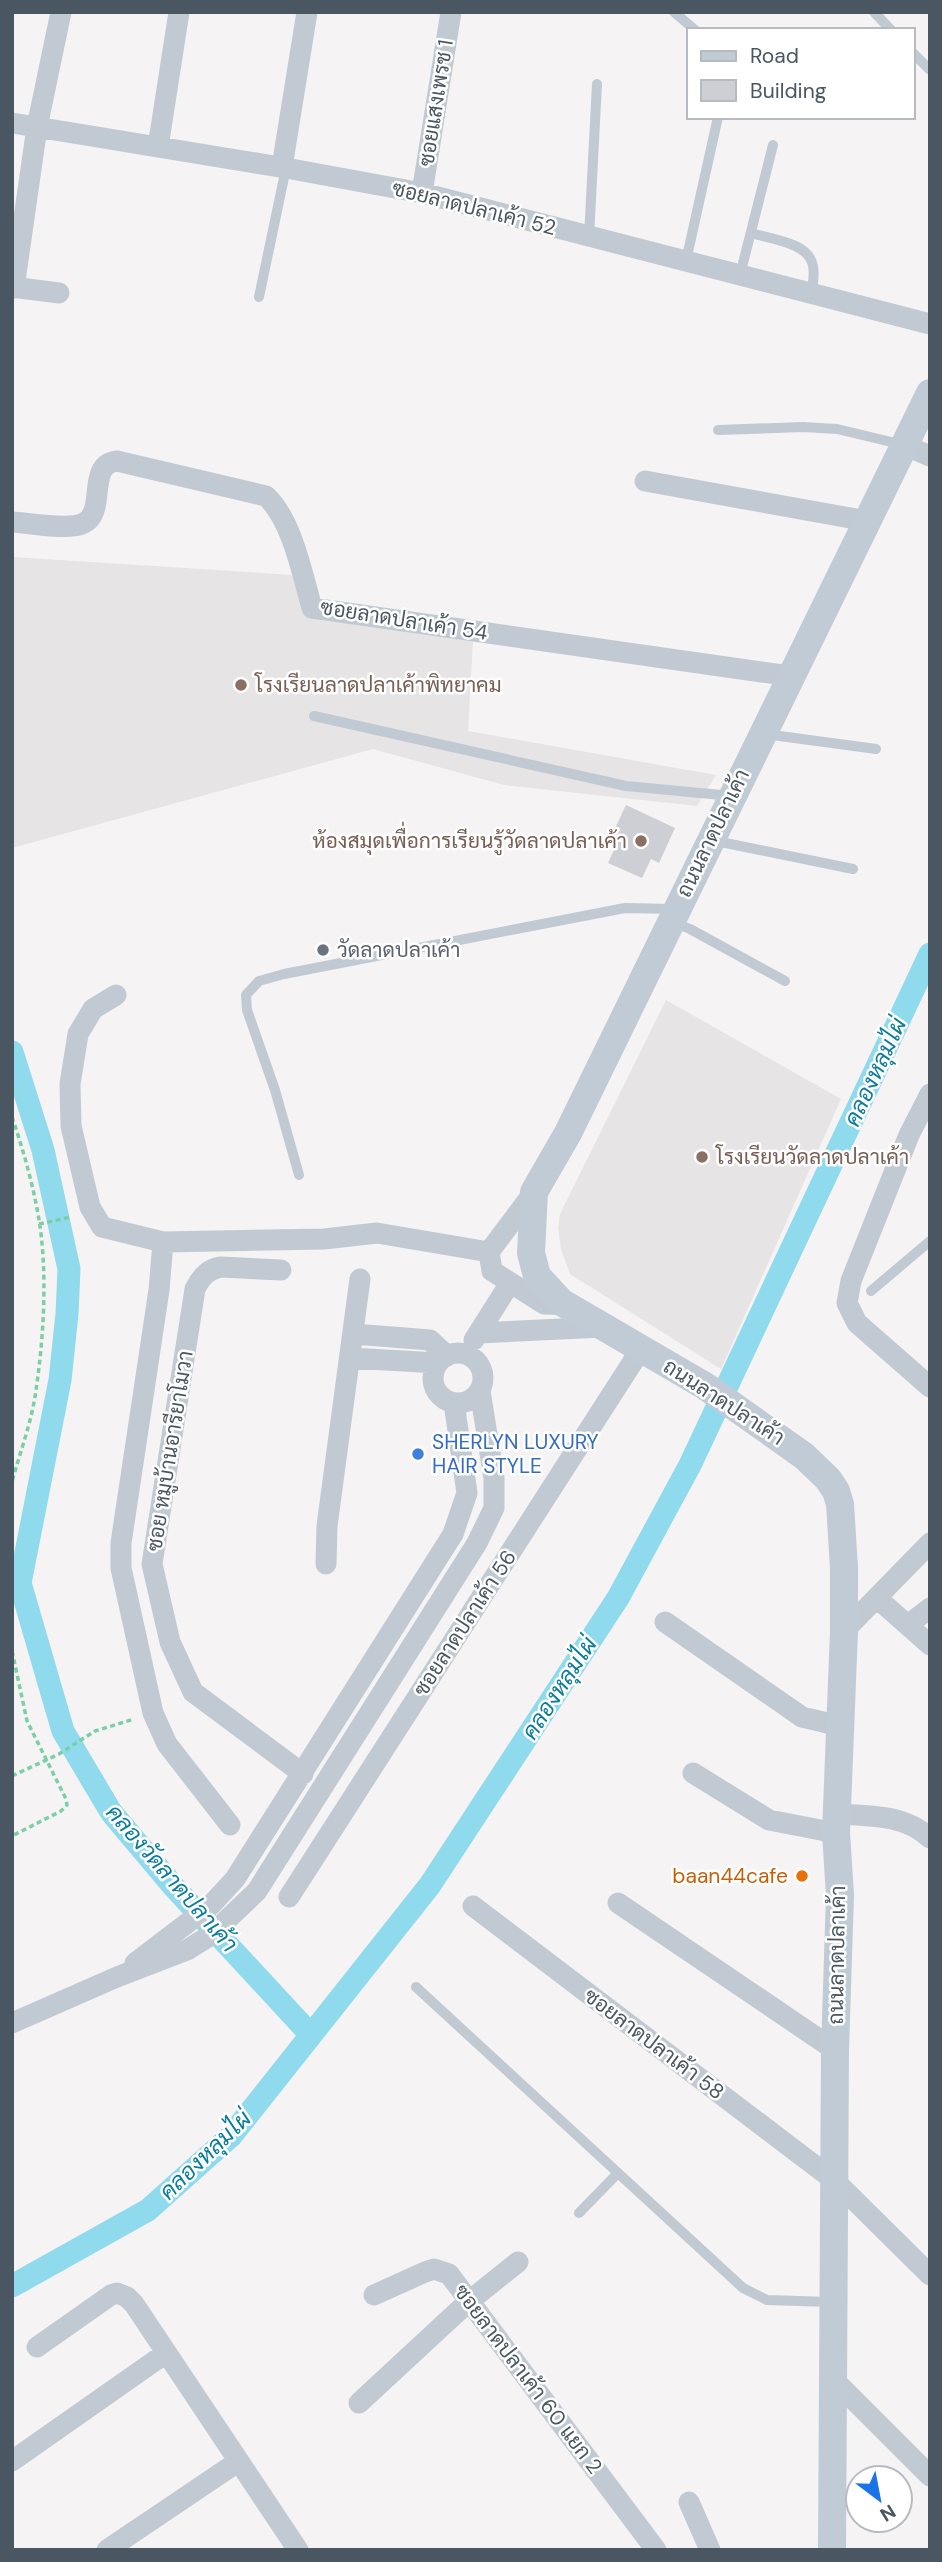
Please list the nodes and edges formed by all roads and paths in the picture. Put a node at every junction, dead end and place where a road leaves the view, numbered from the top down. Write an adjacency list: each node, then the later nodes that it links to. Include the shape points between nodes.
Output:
1 (61, 12): 14 (street)
2 (179, 12): 16 (street)
3 (307, 12): 17 (street)
4 (451, 12): 18 (street, ซอยแสงเพรช 1)
5 (674, 12): 7 (lane)
6 (874, 12): 8 (lane)
7 (693, 28)
8 (889, 28)
9 (914, 54): 10 (lane)
10 (930, 70)
11 (597, 84): 20 (lane)
12 (718, 119): 21 (lane)
13 (12, 123): 14 (street, ซอยลาดปลาเค้า 52)
14 (37, 127): 16 (street, ซอยลาดปลาเค้า 52); 23 (street)
15 (773, 145): 19 (lane)
16 (158, 147): 17 (street, ซอยลาดปลาเค้า 52)
17 (284, 168): 18 (street, ซอยลาดปลาเค้า 52); 26 (lane)
18 (422, 193): 20 (street, ซอยลาดปลาเค้า 52)
19 (751, 233): 22 (lane); 25 (lane, via 805,251 813,265)
20 (589, 237): 21 (street, ซอยลาดปลาเค้า 52)
21 (686, 261): 22 (street, ซอยลาดปลาเค้า 52)
22 (740, 275): 25 (street, ซอยลาดปลาเค้า 52)
23 (13, 288): 24 (street)
24 (59, 293)
25 (812, 295): 27 (street, ซอยลาดปลาเค้า 52)
26 (259, 297)
27 (930, 324)
28 (930, 393): 30 (main road, ถนนลาดปลาเค้า)
29 (718, 430): 30 (lane, via 837,429)
30 (904, 445): 31 (street); 34 (main road, ถนนลาดปลาเค้า)
31 (930, 456)
32 (645, 481): 34 (street)
33 (12, 522): 35 (street, ซอยลาดปลาเค้า 54, via 66,526 87,522 100,474 104,466 117,461 266,496 283,518 312,608)
34 (867, 522): 35 (main road, ถนนลาดปลาเค้า)
35 (790, 676): 37 (main road, ถนนลาดปลาเค้า)
36 (314, 716): 39 (lane, via 626,786)
37 (762, 733): 38 (lane); 39 (main road, ถนนลาดปลาเค้า)
38 (876, 749)
39 (732, 796): 40 (main road, ถนนลาดปลาเค้า)
40 (710, 840): 41 (lane); 42 (main road, ถนนลาดปลาเค้า)
41 (853, 869)
42 (673, 915): 43 (lane); 47 (lane, via 625,908 259,981 246,995 247,1010); 48 (main road, ถนนลาดปลาเค้า, via 568,1133)
43 (785, 981)
44 (116, 995): 51 (street, via 93,1009 78,1034 70,1084 71,1126 90,1207 102,1227)
45 (930, 1094): 65 (street, via 850,1281 847,1303 857,1323)
46 (12, 1117): 50 (path)
47 (299, 1175)
48 (534, 1192): 53 (street); 58 (main road, ถนนลาดปลาเค้า, via 534,1266 537,1276)
49 (78, 1215): 50 (path)
50 (40, 1224): 68 (path, via 43,1307 36,1392)
51 (163, 1241): 53 (street, via 324,1239 377,1233); 78 (street, via 121,1543 121,1568)
52 (930, 1241): 57 (lane)
53 (489, 1252): 56 (street, via 492,1271)
54 (281, 1270): 82 (street, ซอย หมูบ้านอารียาโมวา, via 212,1268 195,1289 152,1564 170,1642 193,1692)
55 (360, 1279): 61 (street)
56 (510, 1283): 58 (street, via 544,1304); 60 (street)
57 (871, 1291)
58 (568, 1306): 59 (main road, ถนนลาดปลาเค้า)
59 (603, 1327): 60 (street); 62 (main road, ถนนลาดปลาเค้า)
60 (479, 1333): 64 (street)
61 (354, 1334): 63 (street); 64 (street, via 429,1340)
62 (641, 1349): 75 (main road, ถนนลาดปลาเค้า, via 705,1386 804,1456 836,1491 844,1568); 88 (street, ซอยลาดปลาเค้า 56)
63 (350, 1358): 64 (street); 70 (street)
64 (450, 1358): 66 (street, via 477,1363 483,1376); 67 (street, via 434,1371 435,1388)
65 (930, 1387)
66 (480, 1391): 67 (street, via 468,1401); 91 (street, via 494,1478 494,1508 477,1543 257,1891 211,1935)
67 (454, 1403): 82 (street, via 467,1493 453,1534)
68 (12, 1482)
69 (930, 1543): 71 (street)
70 (326, 1564)
71 (878, 1599): 74 (street); 75 (street)
72 (930, 1608): 74 (street)
73 (665, 1622): 79 (street, via 802,1717)
74 (909, 1625): 76 (street)
75 (844, 1631): 79 (main road, ถนนลาดปลาเค้า)
76 (930, 1645)
77 (12, 1651): 80 (path, via 27,1721)
78 (153, 1713): 80 (path, via 95,1731); 85 (street, via 167,1744)
79 (840, 1726): 84 (main road, ถนนลาดปลาเค้า)
80 (47, 1760): 83 (path); 86 (path, via 67,1805)
81 (693, 1773): 84 (street, via 769,1820)
82 (303, 1774): 91 (street, via 235,1879)
83 (12, 1776)
84 (836, 1824): 87 (street, via 897,1818); 94 (main road, ถนนลาดปลาเค้า)
85 (230, 1825)
86 (12, 1836)
87 (930, 1838)
88 (289, 1897)
89 (618, 1903): 94 (street)
90 (473, 1906): 96 (street, ซอยลาดปลาเค้า 58)
91 (181, 1940): 93 (street, via 117,1977)
92 (416, 1987): 95 (lane)
93 (12, 2023)
94 (835, 2050): 96 (main road, ถนนลาดปลาเค้า)
95 (618, 2173): 97 (lane); 102 (lane, via 755,2296 774,2301)
96 (835, 2181): 99 (street, ซอยลาดปลาเค้า 58); 102 (main road, ถนนลาดปลาเค้า)
97 (579, 2213)
98 (518, 2262): 101 (street)
99 (930, 2275)
100 (374, 2295): 101 (street, ซอยลาดปลาเค้า 60 แยก 2, via 435,2269 449,2274)
101 (468, 2302): 106 (street); 113 (street, ซอยลาดปลาเค้า 60 แยก 2)
102 (833, 2302): 105 (main road, ถนนลาดปลาเค้า)
103 (37, 2347): 104 (street, via 117,2293 134,2304)
104 (166, 2353): 107 (street); 108 (street)
105 (832, 2378): 109 (street); 115 (main road, ถนนลาดปลาเค้า)
106 (359, 2403)
107 (12, 2461)
108 (239, 2461): 111 (street); 112 (street)
109 (930, 2476)
110 (689, 2501): 114 (street)
111 (107, 2550)
112 (298, 2550)
113 (656, 2550)
114 (710, 2550)
115 (832, 2550)

